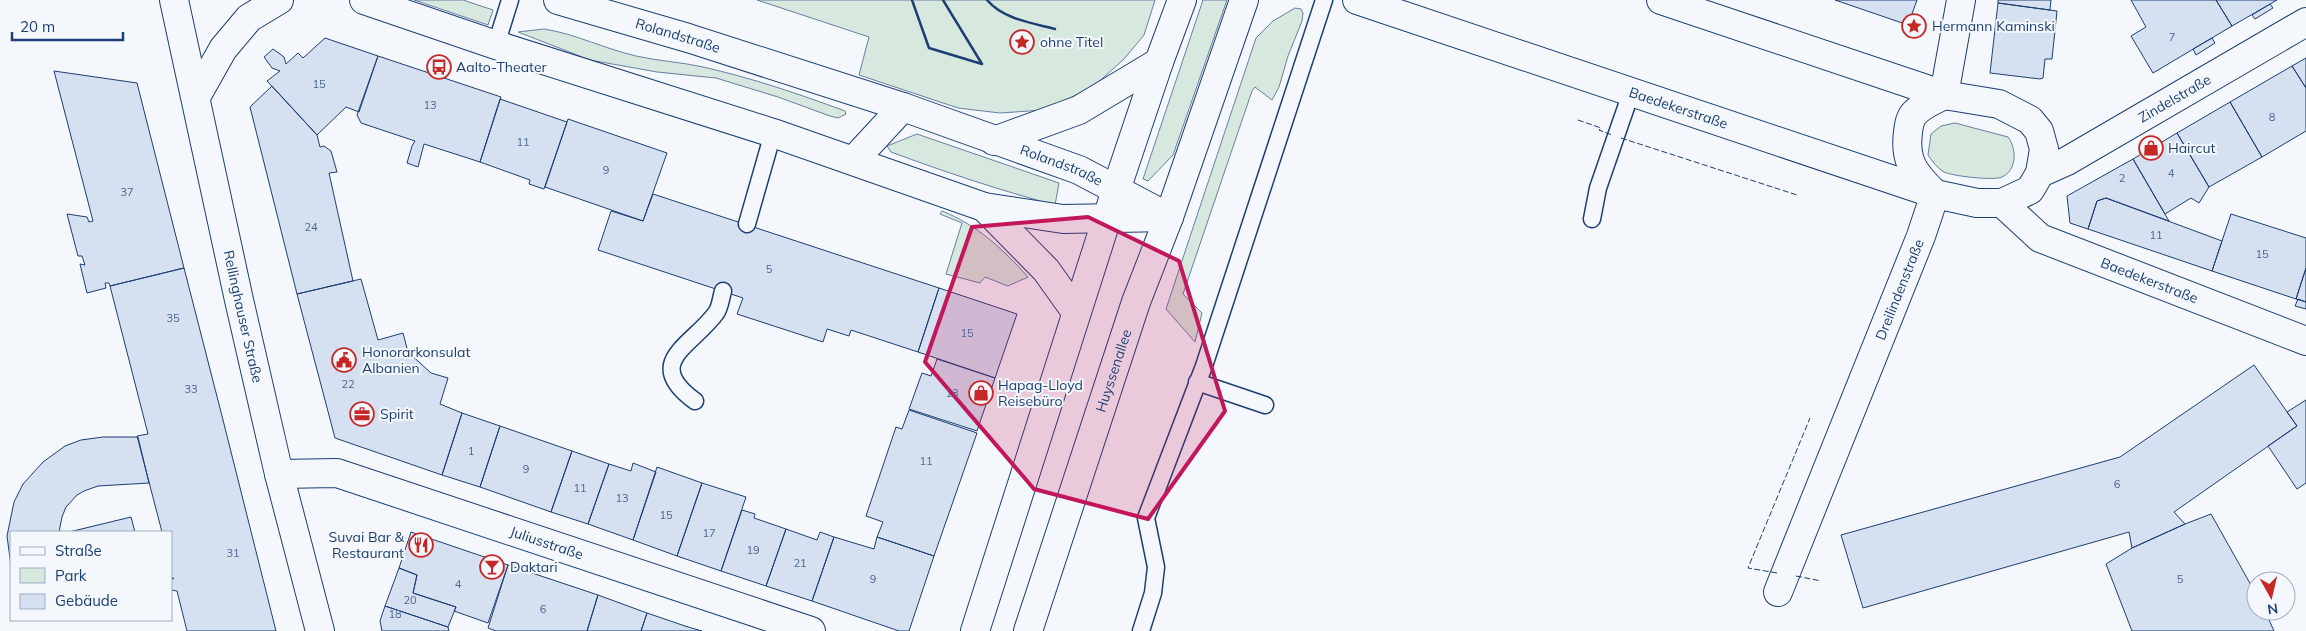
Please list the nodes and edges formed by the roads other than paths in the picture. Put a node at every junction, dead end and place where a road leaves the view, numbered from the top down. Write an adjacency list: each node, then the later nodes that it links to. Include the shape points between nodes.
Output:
1 (174, 0): 17 (street, Rellinghauser Straße)
2 (279, 0): 17 (street, via 249,18 223,50)
3 (364, 0): 13 (street)
4 (510, 0): 13 (lane)
5 (558, 0): 18 (street, Rolandstraße)
6 (1182, 0): 14 (street)
7 (1244, 0): 27 (street, Huyssenallee)
8 (1324, 0): 34 (lane)
9 (1357, 0): 15 (street, Baedekerstraße)
10 (1661, 0): 16 (street, Baedekerstraße)
11 (1961, 0): 16 (street)
12 (2306, 22): 22 (street, Zindelstraße, via 2067,161)
13 (496, 45): 19 (street)
14 (1159, 62): 20 (street, via 1079,110); 23 (street)
15 (1632, 90): 24 (street, Baedekerstraße); 28 (lane, via 1598,188)
16 (1944, 95): 22 (street, Baedekerstraße, via 1999,104 2030,120 2039,131 2044,149); 24 (street, via 1916,111 1909,122 1906,145 1909,160 1918,176)
17 (196, 97): 37 (street, Rellinghauser Straße)
18 (903, 107): 20 (street, Rolandstraße); 21 (street)
19 (773, 133): 21 (street); 30 (lane)
20 (994, 141): 23 (street, Rolandstraße, via 1079,170)
21 (854, 160): 26 (street)
22 (2040, 173): 25 (street, Baedekerstraße, via 2030,190)
23 (1116, 190): 27 (street, Rolandstraße); 29 (street)
24 (1935, 194): 25 (street, Baedekerstraße, via 1977,203); 38 (street, Dreilindenstraße)
25 (2002, 203): 33 (street, Baedekerstraße, via 2040,238)
26 (984, 207): 29 (street, via 1063,219); 32 (street, via 1046,270)
27 (1169, 217): 29 (street); 42 (street, Huyssenallee, via 1136,302)
28 (1592, 219)
29 (1107, 220): 32 (street)
30 (747, 224)
31 (723, 291): 35 (lane, via 717,312 674,358 671,371 677,386)
32 (1076, 312): 41 (street)
33 (2306, 342)
34 (1197, 382): 36 (lane); 43 (lane, via 1146,518 1156,567 1153,593)
35 (695, 401)
36 (1265, 405)
37 (280, 474): 39 (street, Rellinghauser Straße); 40 (street, Juliusstraße, via 337,472)
38 (1778, 592)
39 (320, 631)
40 (811, 631)
41 (975, 631)
42 (1028, 631)
43 (1141, 631)

